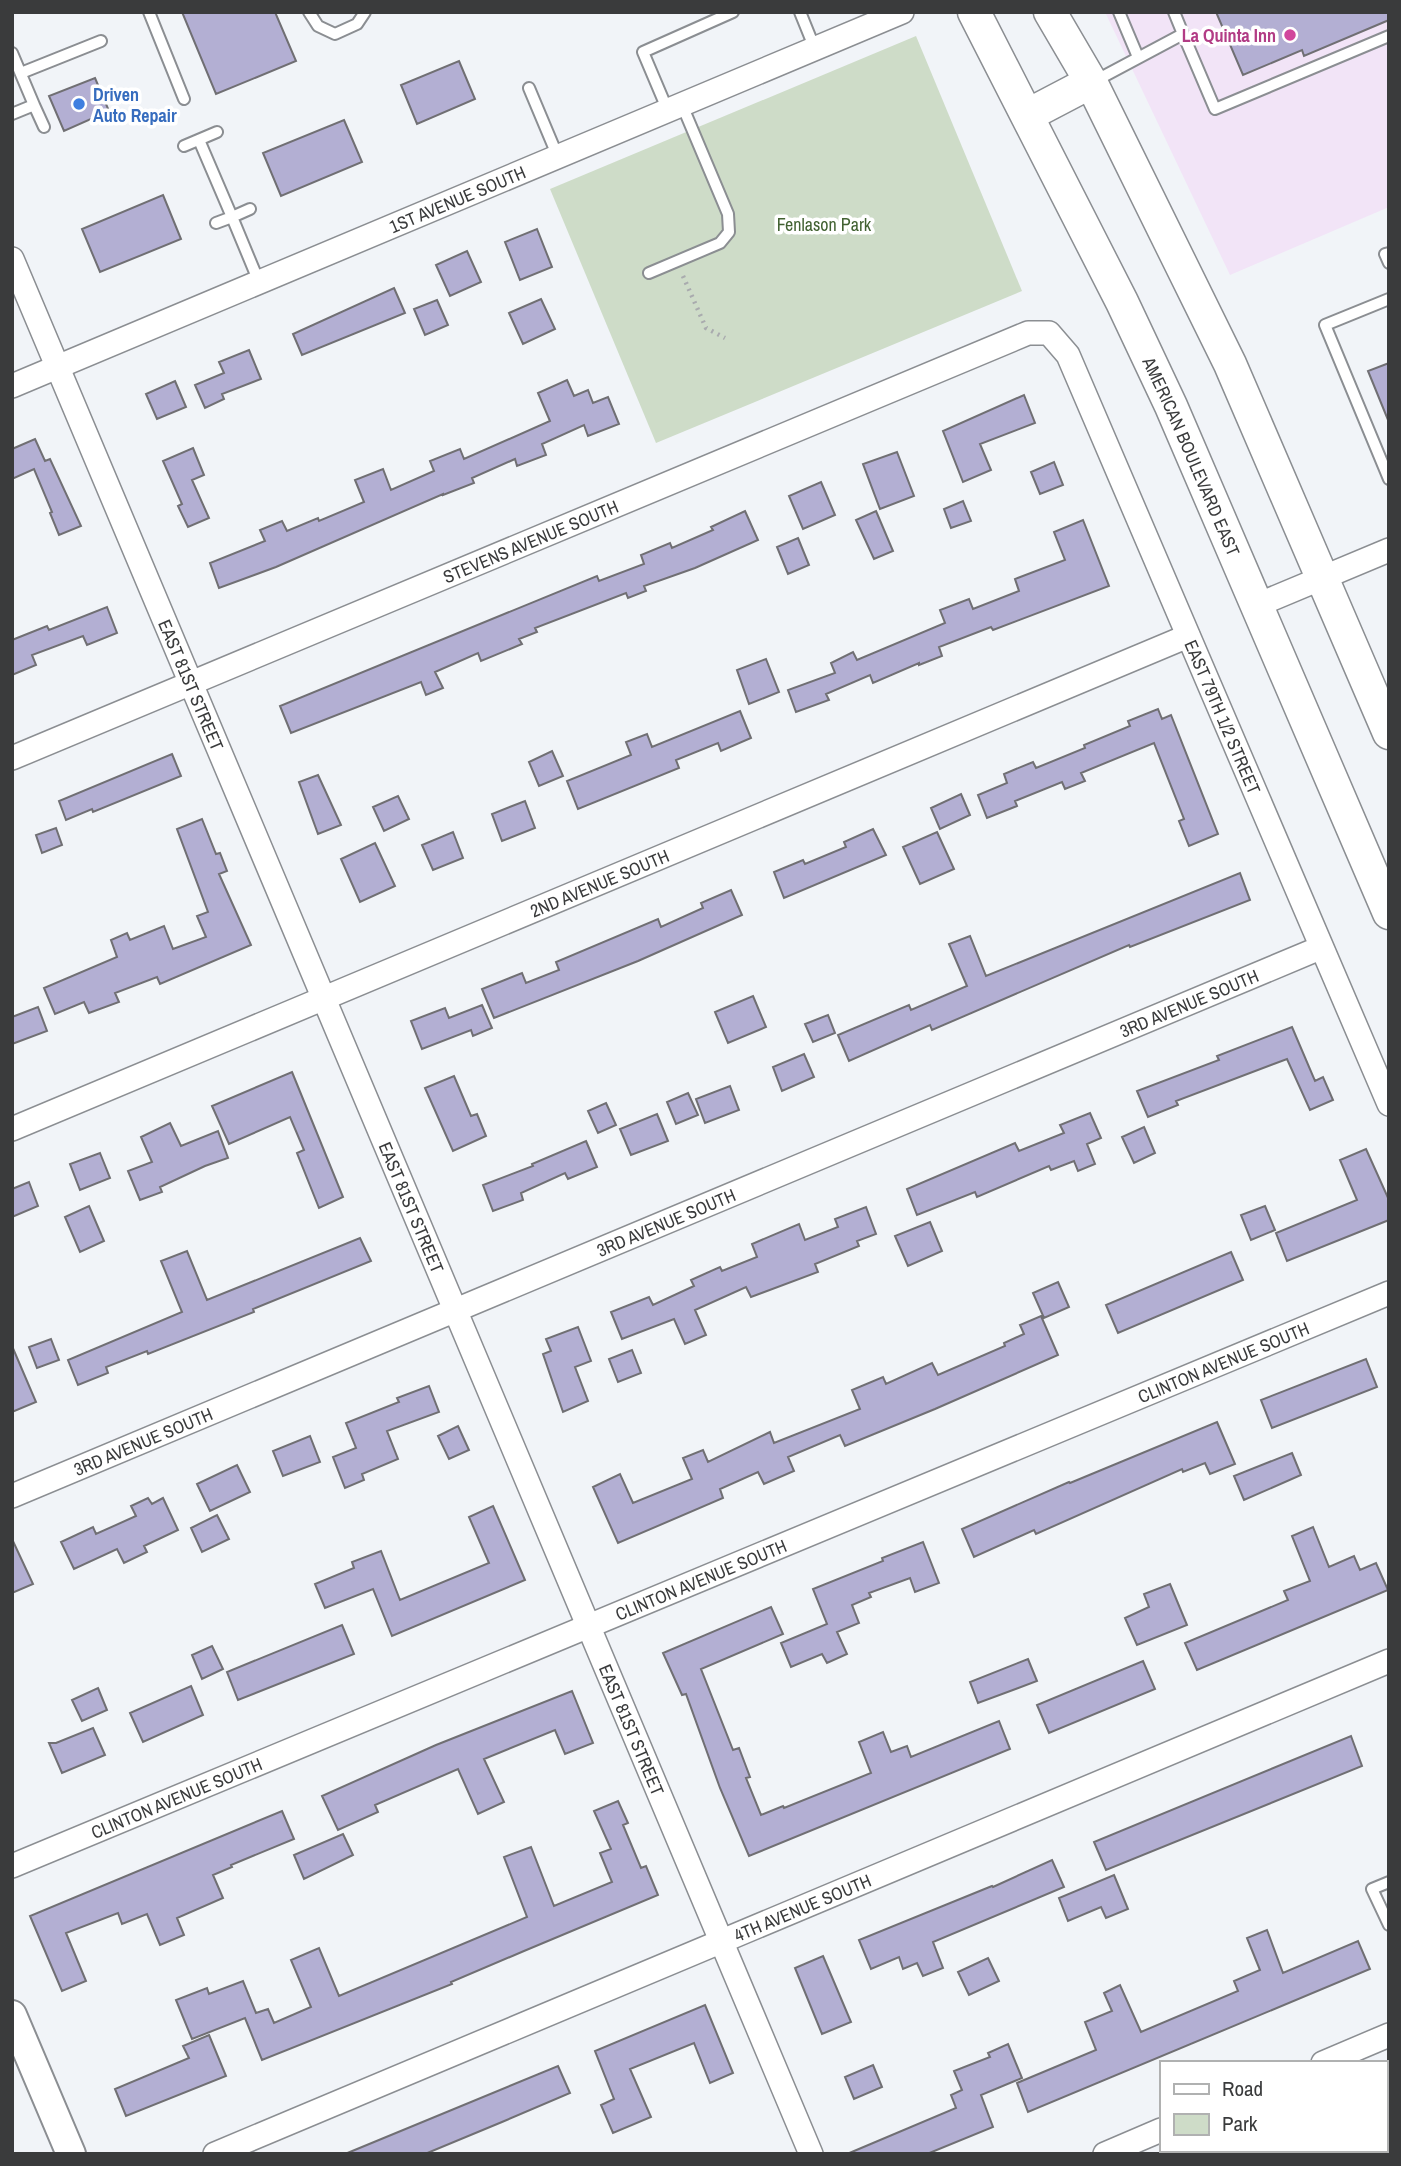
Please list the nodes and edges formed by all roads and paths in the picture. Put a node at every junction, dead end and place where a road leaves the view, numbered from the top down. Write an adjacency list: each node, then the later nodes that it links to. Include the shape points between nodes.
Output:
1 (149, 12): 20 (lane)
2 (309, 12): 3 (lane, via 318,26 335,34 357,24)
3 (365, 12)
4 (733, 12): 22 (lane, via 643,52)
5 (800, 12): 14 (lane)
6 (902, 12): 14 (street, 1ST AVENUE SOUTH)
7 (974, 12): 24 (main road, AMERICAN BOULEVARD EAST)
8 (1050, 12): 18 (main road)
9 (1119, 12): 16 (lane)
10 (1174, 12): 11 (lane)
11 (1183, 34): 12 (lane, via 1215,108); 16 (lane)
12 (1389, 36)
13 (101, 41): 17 (lane)
14 (815, 49): 22 (street, 1ST AVENUE SOUTH)
15 (12, 53): 17 (lane)
16 (1138, 57): 18 (lane)
17 (21, 73): 21 (lane)
18 (1091, 82): 24 (main road); 46 (main road, via 1230,365)
19 (529, 88): 29 (lane)
20 (184, 99)
21 (34, 105): 23 (lane); 25 (lane)
22 (675, 108): 29 (street, 1ST AVENUE SOUTH); 36 (lane, via 728,214 729,232 720,243)
23 (12, 114)
24 (1028, 115): 47 (main road, AMERICAN BOULEVARD EAST, via 1171,406)
25 (44, 127)
26 (217, 132): 27 (lane)
27 (199, 140): 28 (lane); 31 (lane)
28 (184, 146)
29 (558, 157): 38 (street, 1ST AVENUE SOUTH)
30 (250, 209): 31 (lane)
31 (232, 217): 32 (lane); 38 (lane)
32 (216, 223)
33 (1389, 253): 35 (lane, via 1385,254)
34 (12, 259): 42 (street, EAST 81ST STREET)
35 (1389, 263)
36 (649, 273)
37 (683, 276): 41 (path, via 706,328)
38 (259, 282): 42 (street, 1ST AVENUE SOUTH)
39 (1389, 299): 44 (lane, via 1325,325)
40 (1049, 333): 48 (street, EAST 79TH 1/2 STREET, via 1068,355); 49 (street, STEVENS AVENUE SOUTH, via 1028,333)
41 (724, 338)
42 (57, 367): 43 (street, 1ST AVENUE SOUTH); 49 (street, EAST 81ST STREET)
43 (12, 386)
44 (1389, 479)
45 (1389, 550): 46 (street)
46 (1322, 578): 47 (street); 50 (main road)
47 (1255, 606): 52 (main road, AMERICAN BOULEVARD EAST)
48 (1188, 636): 53 (street, EAST 79TH 1/2 STREET); 54 (street, 2ND AVENUE SOUTH)
49 (190, 684): 51 (street, STEVENS AVENUE SOUTH); 54 (street, EAST 81ST STREET)
50 (1389, 733)
51 (12, 758)
52 (1389, 913)
53 (1320, 948): 55 (street, EAST 79TH 1/2 STREET); 58 (street, 3RD AVENUE SOUTH)
54 (323, 999): 56 (street, 2ND AVENUE SOUTH); 58 (street, EAST 81ST STREET)
55 (1386, 1092)
56 (12, 1129)
57 (1389, 1293): 60 (street, CLINTON AVENUE SOUTH)
58 (455, 1311): 59 (street, 3RD AVENUE SOUTH); 60 (street, EAST 81ST STREET)
59 (12, 1496)
60 (588, 1626): 62 (street, CLINTON AVENUE SOUTH); 65 (street, EAST 81ST STREET)
61 (1389, 1661): 65 (street, 4TH AVENUE SOUTH)
62 (12, 1866)
63 (1389, 1882): 64 (lane, via 1372,1889)
64 (1389, 1925)
65 (721, 1941): 71 (street, 4TH AVENUE SOUTH); 72 (street, EAST 81ST STREET)
66 (12, 2015): 70 (street)
67 (1389, 2035): 68 (street)
68 (1328, 2061)
69 (1160, 2130): 73 (street)
70 (71, 2154)
71 (215, 2154)
72 (811, 2154)
73 (1105, 2154)

